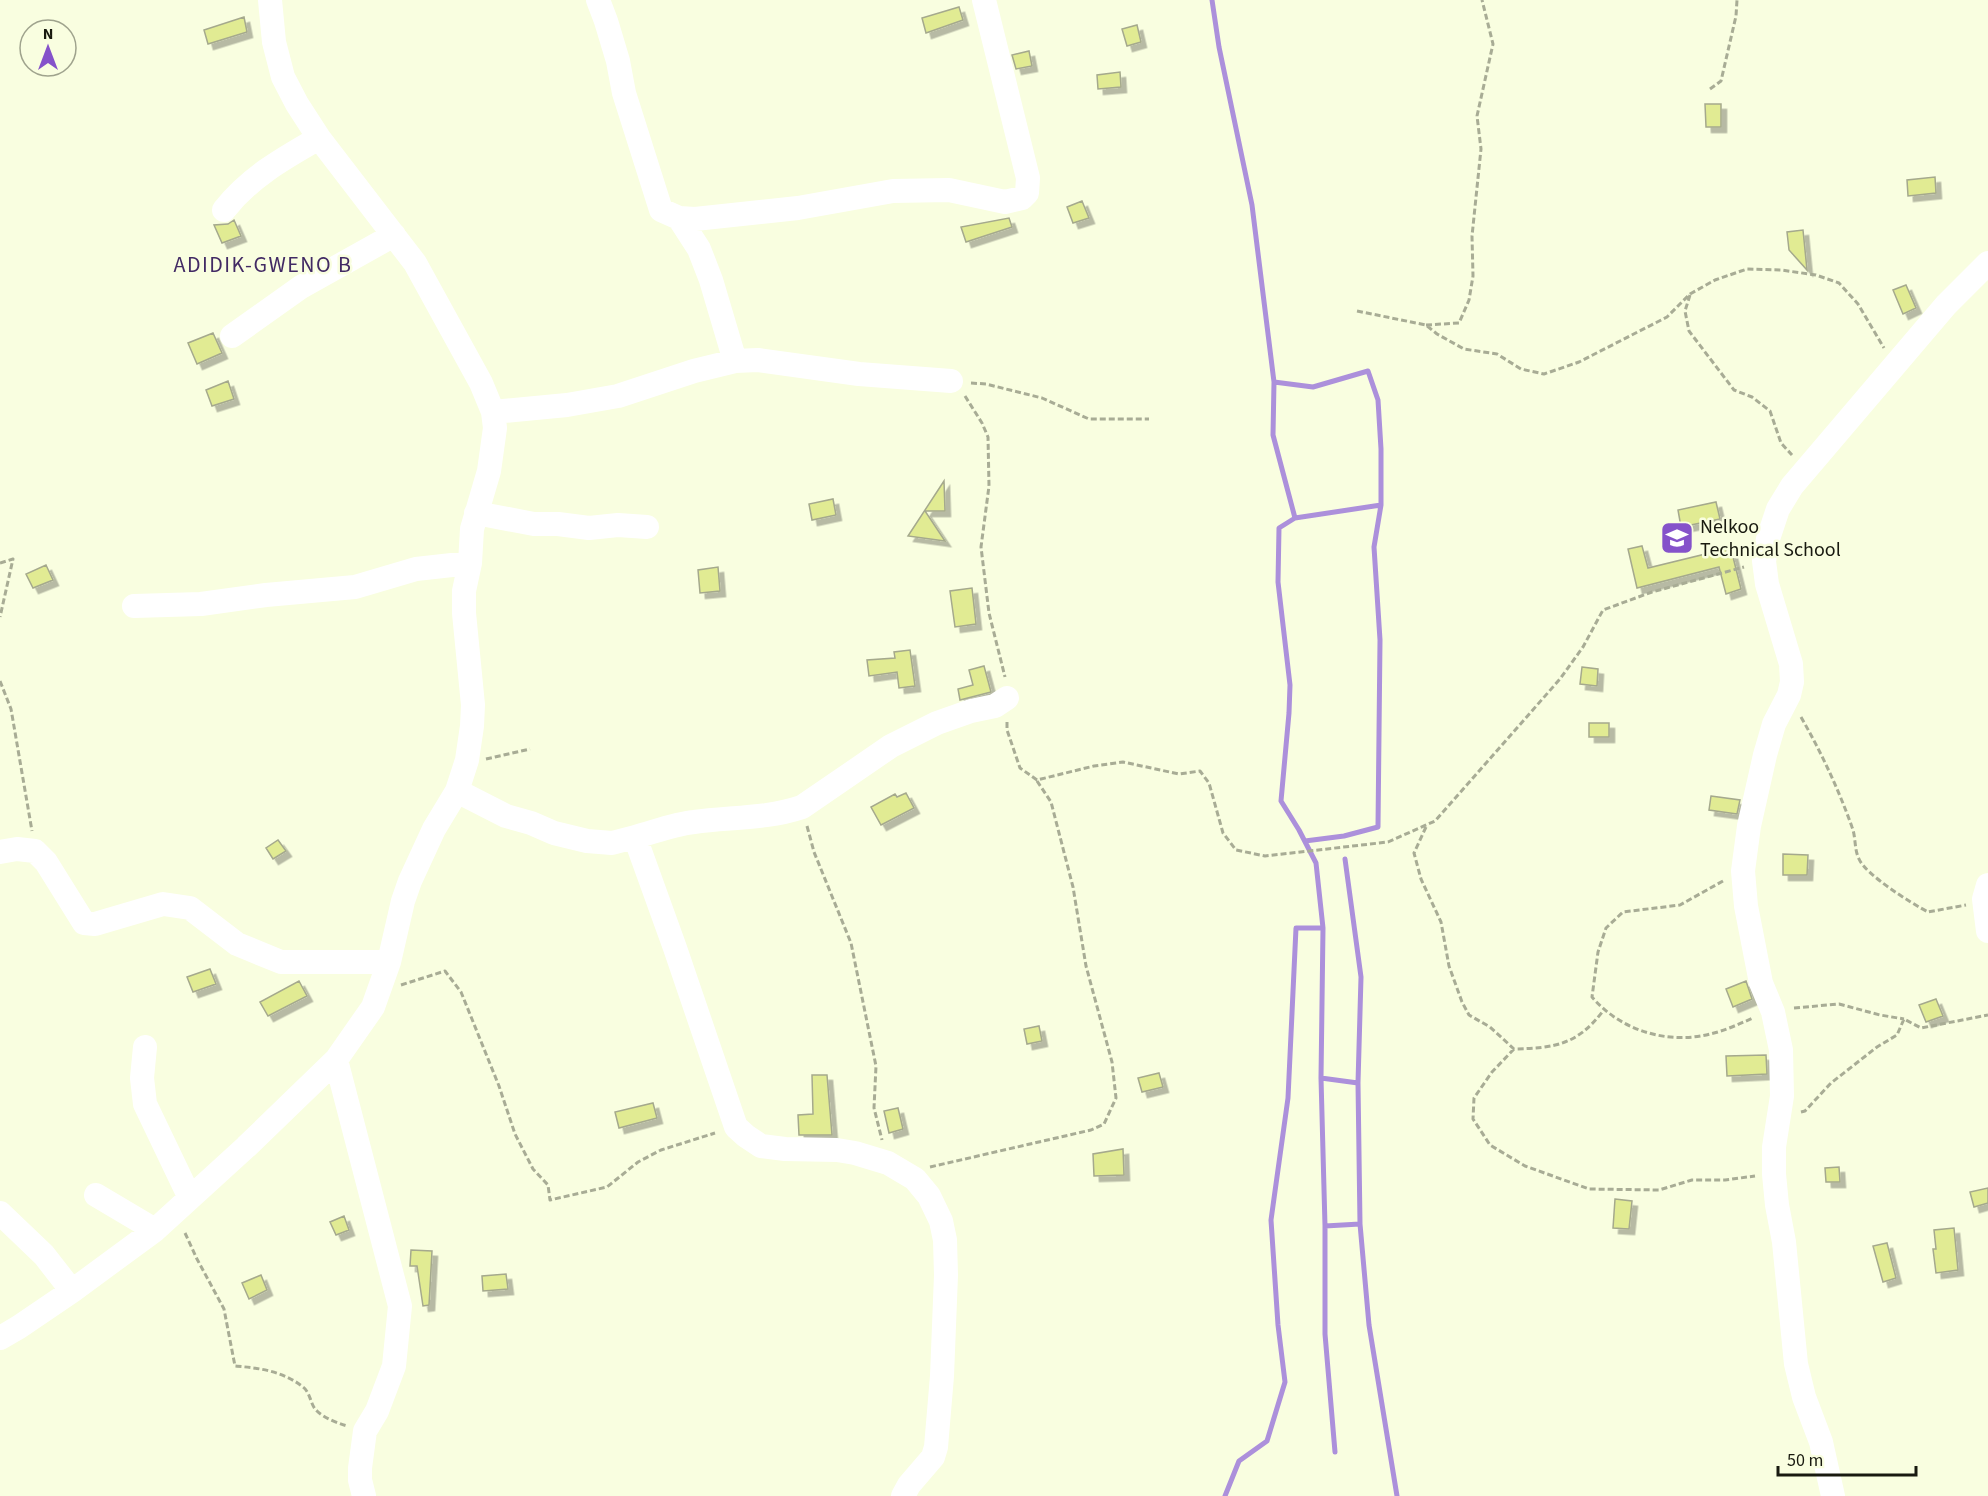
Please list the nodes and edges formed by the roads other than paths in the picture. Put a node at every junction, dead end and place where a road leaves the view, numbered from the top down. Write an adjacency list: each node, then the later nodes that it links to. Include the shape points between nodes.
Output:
1 (270, 0): 4 (street, via 274,42 283,77)
2 (598, 0): 6 (street, via 661,210)
3 (984, 0): 6 (street, via 1028,178 1028,189 1022,198 1005,202 949,190 893,191 752,214)
4 (319, 138): 5 (street, via 274,163 234,197); 7 (street)
5 (225, 210)
6 (679, 218): 10 (street, via 699,249)
7 (394, 235): 9 (street, via 301,287); 12 (street, via 444,313)
8 (1988, 263): 34 (street, via 1893,365 1792,486 1778,509 1764,561 1791,664 1792,682 1765,755 1743,871 1761,983 1773,1011 1781,1050 1782,1096 1774,1174 1796,1364 1821,1442)
9 (232, 336)
10 (735, 361): 11 (street, via 758,360); 12 (street, via 694,370 618,396)
11 (951, 381)
12 (493, 412): 13 (street, via 495,438)
13 (476, 513): 14 (street, via 534,524); 15 (street)
14 (647, 528)
15 (470, 563): 16 (street, via 416,569 355,587 201,604); 18 (street, via 464,591 472,726)
16 (134, 606)
17 (1007, 699): 19 (street, via 937,723 900,741 802,807 754,818 693,822)
18 (457, 791): 19 (street, via 506,816 587,841 612,843); 23 (street, via 413,873)
19 (635, 837): 33 (street, via 736,1127 761,1146 855,1153 897,1167 915,1179 929,1196 941,1221 946,1275 936,1447 933,1457)
20 (0, 852): 23 (street, via 35,851 84,923 95,924 164,904 190,908 237,944 281,962)
21 (1986, 892): 22 (street)
22 (1988, 931)
23 (388, 962): 25 (street, via 373,1007)
24 (145, 1047): 27 (street, via 145,1104)
25 (336, 1060): 27 (street); 32 (street, via 400,1306 394,1366 365,1431 360,1468)
26 (96, 1195): 29 (street)
27 (183, 1205): 29 (street)
28 (0, 1213): 30 (street, via 44,1255)
29 (155, 1230): 30 (street)
30 (72, 1291): 31 (street)
31 (0, 1338)
32 (364, 1496)
33 (903, 1496)
34 (1833, 1496)

